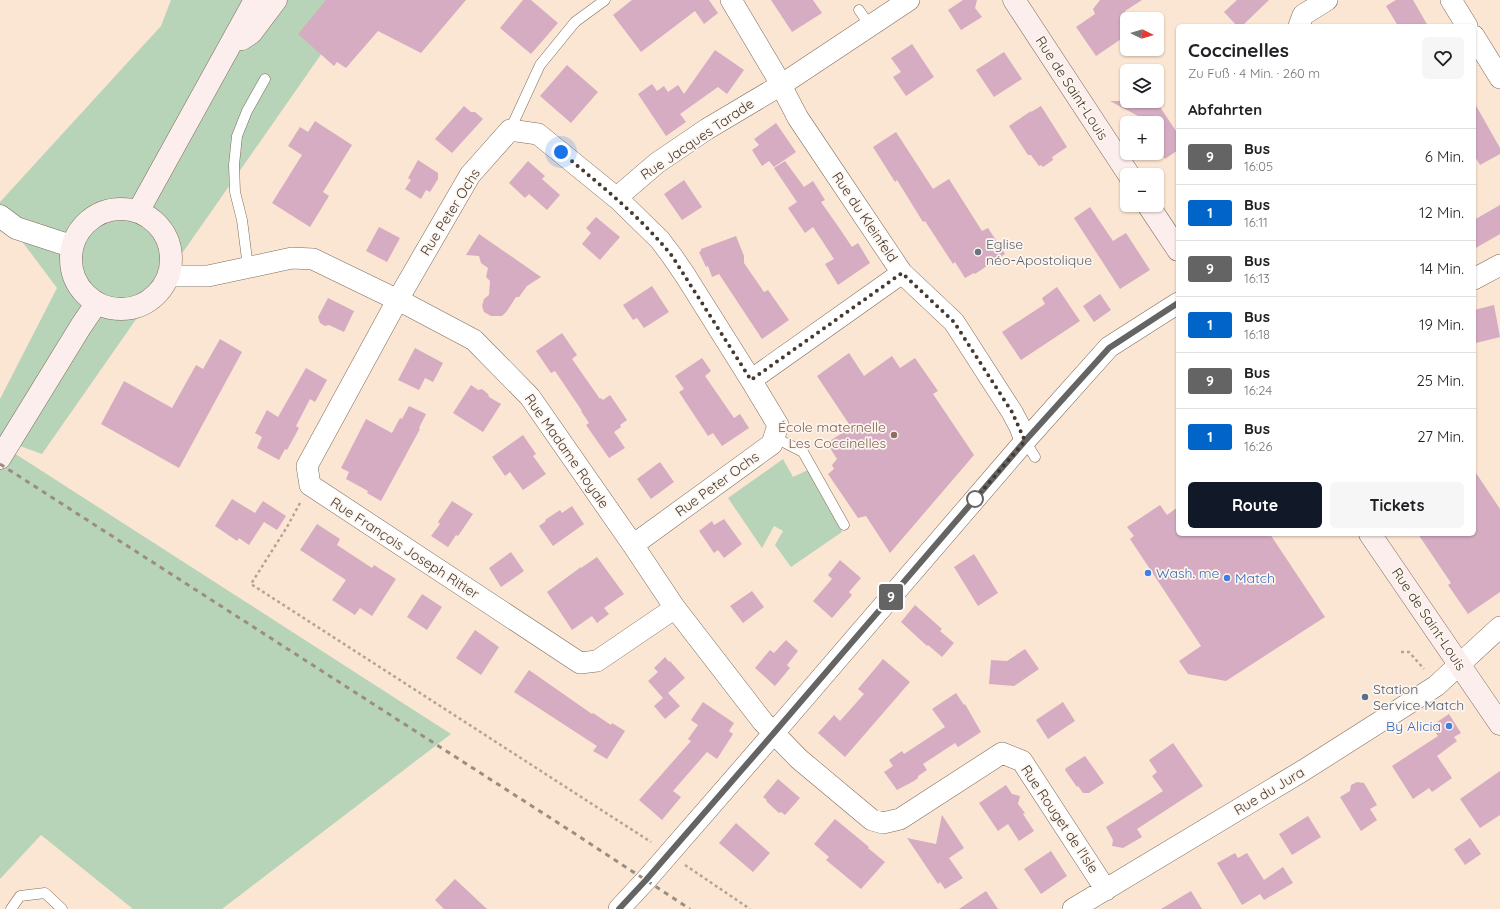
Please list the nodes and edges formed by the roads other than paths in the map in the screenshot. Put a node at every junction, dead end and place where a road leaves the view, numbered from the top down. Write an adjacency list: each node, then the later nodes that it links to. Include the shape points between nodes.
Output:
1 (276, 0): 12 (main road, via 251,33)
2 (605, 0): 16 (lane, via 575,22 540,65)
3 (731, 0): 15 (street, Rue du Kleinfeld)
4 (909, 0): 15 (street, via 865,18)
5 (1014, 0): 17 (main road, Rue de Saint-Louis)
6 (1328, 0): 9 (street, via 1303,15)
7 (1451, 0): 10 (street)
8 (248, 4): 12 (main road)
9 (1300, 24)
10 (1466, 24)
11 (1476, 39): 13 (street)
12 (229, 47): 19 (main road)
13 (1500, 78)
14 (265, 79): 25 (lane, via 247,111 237,136 234,165 235,192 242,220)
15 (780, 85): 18 (street, Rue Jacques Tarade, via 657,163); 26 (street, Rue du Kleinfeld, via 798,118)
16 (510, 130): 18 (street, via 538,134); 29 (street, Rue Peter Ochs, via 470,175)
17 (1124, 168)
18 (618, 199): 32 (street, via 660,240 672,256)
19 (139, 210): 22 (main road, via 112,208 83,224); 27 (main road, via 162,228 172,255)
20 (1153, 212): 23 (main road)
21 (0, 216): 22 (street, via 16,228)
22 (71, 246): 30 (main road, via 70,266 80,290)
23 (1176, 247)
24 (1500, 265): 28 (street)
25 (248, 267): 27 (street, Rue Madame Royale, via 208,276); 29 (street, Rue Madame Royale, via 292,258 314,259)
26 (902, 273): 32 (street); 34 (street, Rue du Kleinfeld, via 954,322 1012,412)
27 (170, 276): 30 (main road, via 149,301 126,310)
28 (1476, 278)
29 (397, 301): 38 (street, Rue Madame Royale, via 474,340 530,397); 39 (street, Rue François Joseph Ritter, via 307,466 310,485 580,663 597,661)
30 (96, 304): 35 (main road)
31 (1176, 304): 34 (street, via 1109,348)
32 (751, 380): 33 (street, via 778,425)
33 (774, 437): 36 (lane, via 803,452); 38 (street, Rue Peter Ochs, via 772,444)
34 (1030, 449): 43 (street)
35 (0, 458)
36 (844, 524)
37 (1371, 536): 41 (main road, Rue de Saint-Louis)
38 (633, 545): 39 (street, Rue Madame Royale)
39 (675, 608): 43 (street, Rue Madame Royale)
40 (1500, 627): 41 (street, Rue du Jura)
41 (1459, 664): 42 (main road, Rue de Saint-Louis); 44 (street, Rue du Jura, via 1436,686 1304,770)
42 (1500, 724)
43 (773, 734): 44 (street, Rue Rouget de l'Isle, via 872,820 883,823 900,819 1002,752 1022,761); 47 (street)
44 (1106, 890): 48 (street, Rue du Jura)
45 (10, 909): 46 (lane, via 20,896 45,893)
46 (62, 909)
47 (619, 909)
48 (1073, 909)

